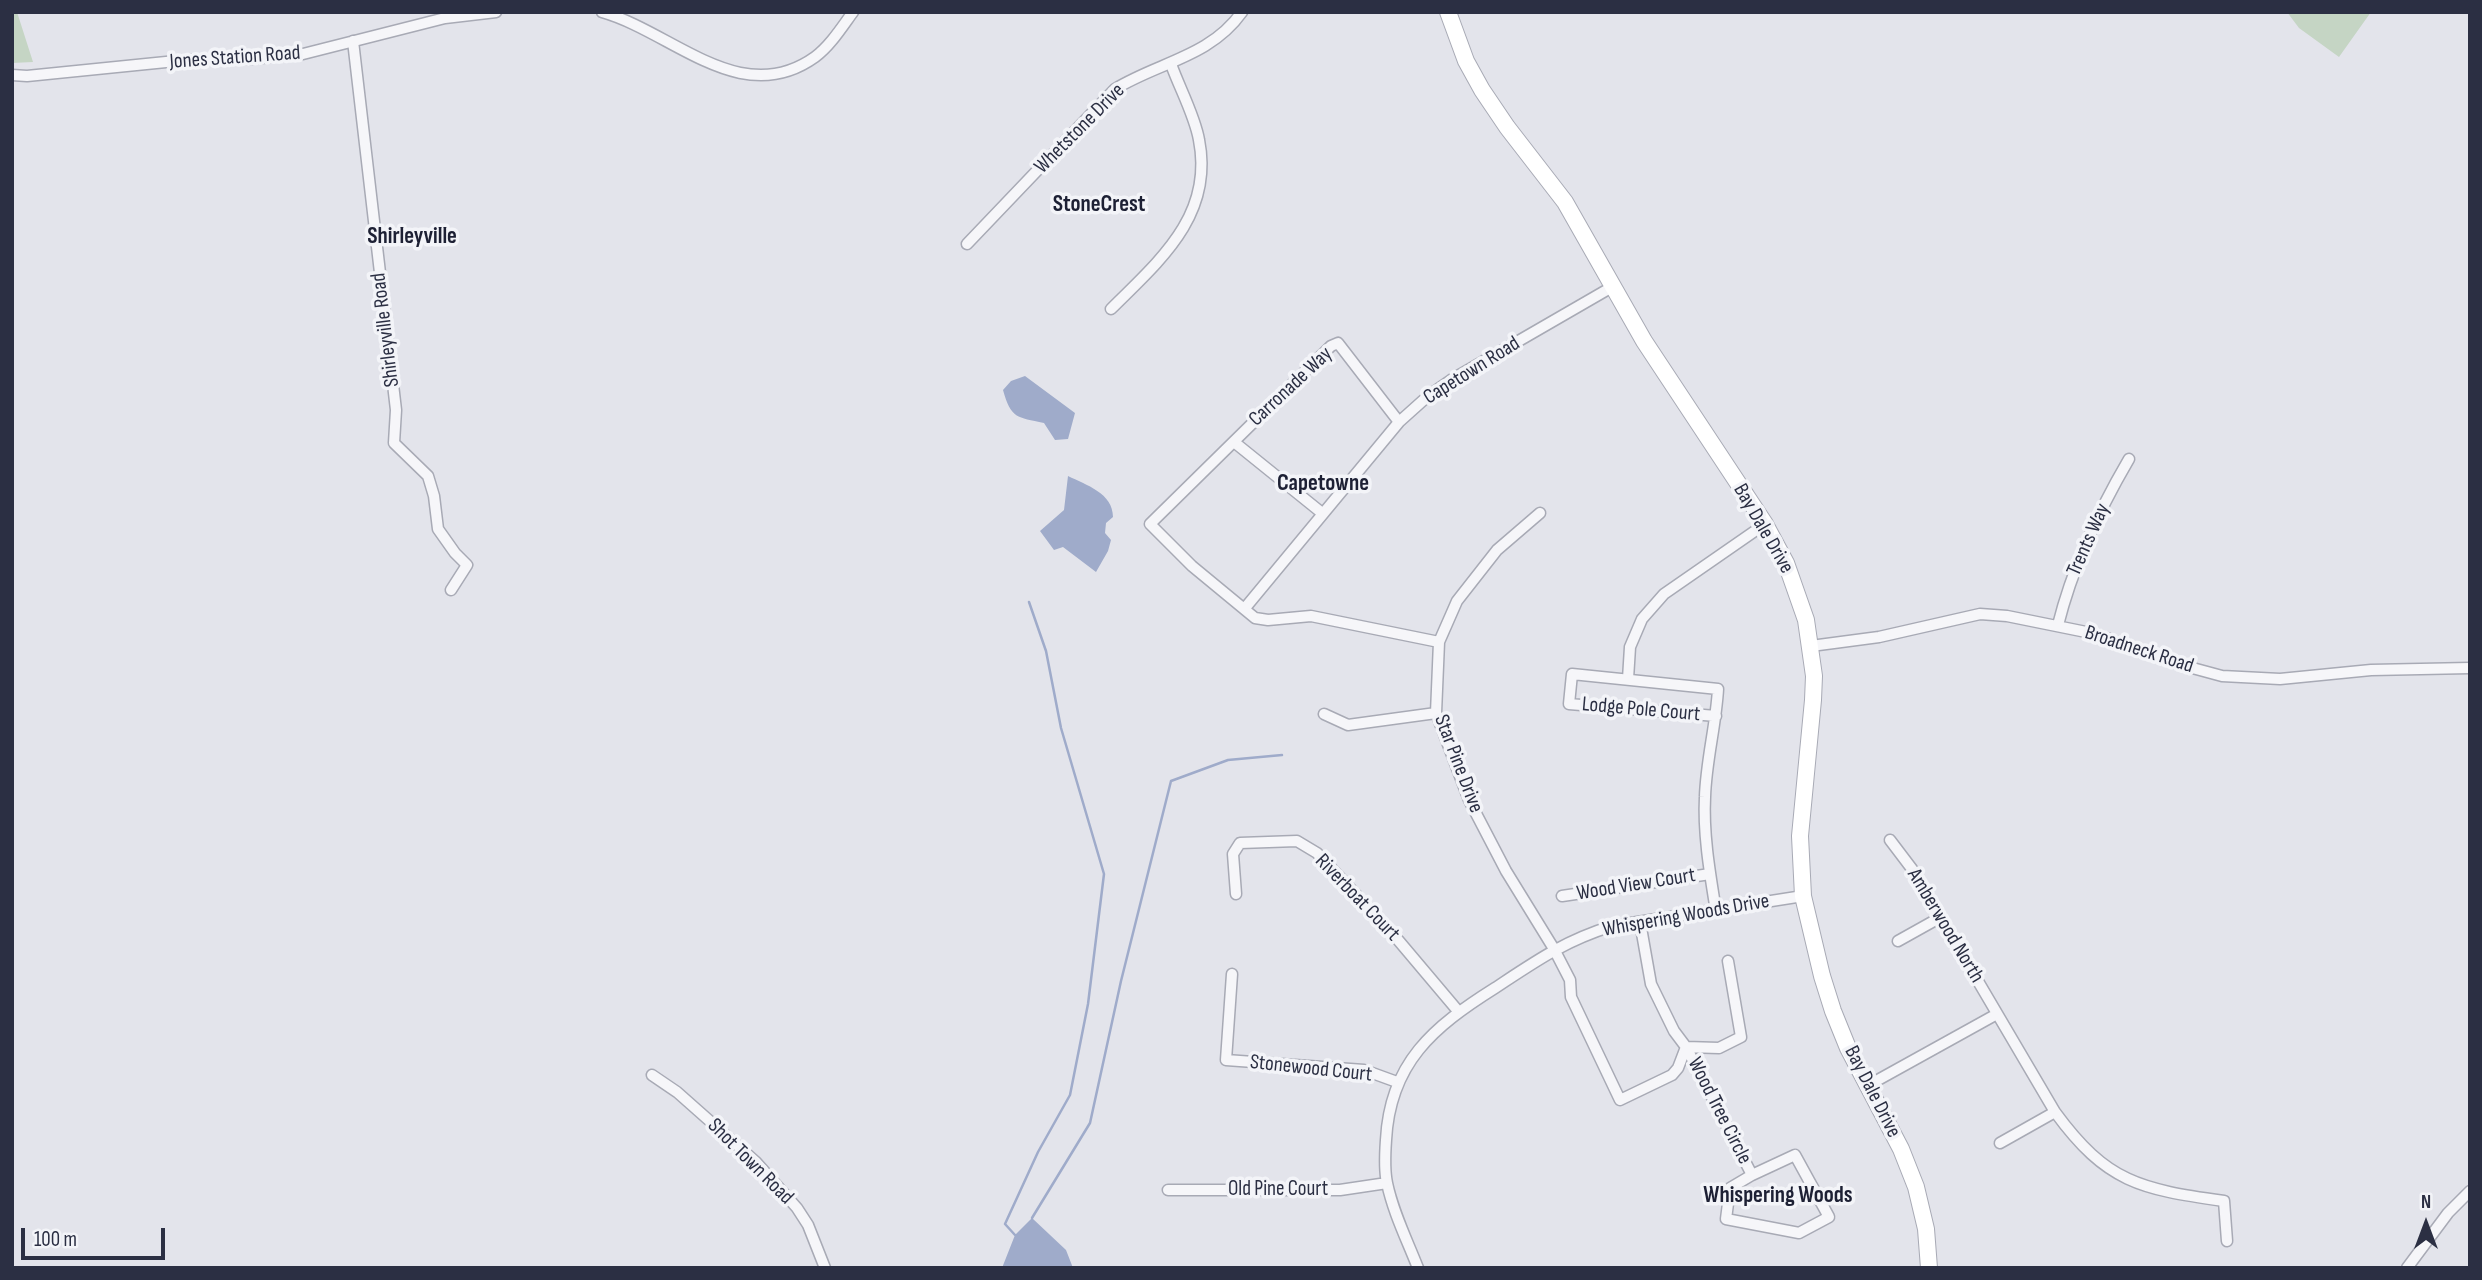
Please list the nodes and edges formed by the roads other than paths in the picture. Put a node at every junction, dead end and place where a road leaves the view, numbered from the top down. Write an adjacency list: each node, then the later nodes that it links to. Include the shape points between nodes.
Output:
1 (496, 12): 6 (street, Jones Station Road, via 445,18)
2 (602, 12): 3 (street, via 721,70 745,76 795,67 816,56)
3 (853, 12)
4 (1242, 12): 7 (street, Whetstone Drive, via 1222,35)
5 (1448, 12): 10 (street, Bay Dale Drive, via 1482,90 1565,202)
6 (353, 41): 8 (street, Jones Station Road, via 303,54); 18 (street, Shirleyville Road, via 396,410 394,443 428,476 438,529 467,565)
7 (1171, 64): 9 (street, Whetstone Drive, via 1135,76 1115,89); 11 (street, via 1199,140 1198,197 1171,248)
8 (12, 75)
9 (967, 244)
10 (1612, 287): 12 (street, Capetown Road, via 1451,380); 17 (street, Bay Dale Drive)
11 (1111, 309)
12 (1399, 422): 13 (street, Carronade Way, via 1338,344); 15 (street, Capetown Road)
13 (1234, 442): 15 (street); 19 (street, via 1150,524 1192,566)
14 (2129, 459): 20 (street, Trents Way, via 2074,567)
15 (1322, 513): 19 (street, Capetown Road)
16 (1541, 513): 21 (street, Star Pine Drive, via 1497,550 1457,601)
17 (1765, 524): 22 (street, Bay Dale Drive, via 1787,563); 24 (street, Lodge Pole Court, via 1664,594 1642,619 1630,647)
18 (452, 590)
19 (1245, 608): 21 (street, via 1255,618 1311,616)
20 (2058, 625): 22 (street, Broadneck Road, via 1980,614 1871,639); 23 (street, Broadneck Road, via 2222,676 2280,679 2371,670)
21 (1439, 642): 25 (street, Star Pine Drive)
22 (1811, 646): 31 (street, Bay Dale Drive, via 1813,700 1800,836)
23 (2470, 668)
24 (1628, 679): 27 (street, Lodge Pole Court, via 1718,689); 27 (street, Lodge Pole Court, via 1572,674 1569,704)
25 (1436, 713): 26 (street, via 1348,725); 37 (street, Star Pine Drive, via 1469,800)
26 (1324, 714)
27 (1716, 716): 29 (street, Lodge Pole Court, via 1704,797)
28 (1890, 840): 34 (street, Amberwood North)
29 (1710, 874): 32 (street, Wood View Court); 33 (street, Lodge Pole Court)
30 (1236, 894): 40 (street, Riverboat Court, via 1233,853 1240,843 1297,841 1317,853)
31 (1804, 896): 33 (street, Whispering Woods Drive); 45 (street, Bay Dale Drive, via 1833,1011)
32 (1562, 897)
33 (1716, 911): 35 (street, Whispering Woods Drive)
34 (1941, 917): 36 (street); 41 (street, Amberwood North)
35 (1640, 922): 37 (street, Whispering Woods Drive, via 1612,926); 42 (street, Wood Tree Circle, via 1651,984)
36 (1898, 941)
37 (1554, 949): 40 (street, Whispering Woods Drive); 42 (street, Star Pine Drive, via 1619,1100 1672,1075)
38 (1728, 961): 42 (street, via 1741,1037 1719,1048)
39 (1233, 974): 44 (street, Stonewood Court, via 1226,1060 1364,1070)
40 (1458, 1011): 44 (street, Whispering Woods Drive, via 1425,1040)
41 (1997, 1014): 45 (street); 46 (street, Amberwood North)
42 (1686, 1047): 48 (street, Wood Tree Circle)
43 (652, 1075): 53 (street, Shot Town Road, via 755,1162 797,1208)
44 (1397, 1082): 49 (street, Whispering Woods Drive, via 1387,1129)
45 (1867, 1086): 55 (street, Bay Dale Drive, via 1916,1187)
46 (2055, 1112): 47 (street); 52 (street, Amberwood North, via 2085,1148 2122,1177 2147,1188 2224,1201)
47 (2000, 1143)
48 (1752, 1175): 48 (street, Wood Tree Circle, via 1795,1155 1829,1217 1799,1233 1726,1219 1730,1188)
49 (1387, 1183): 50 (street, Old Pine Court, via 1339,1190); 54 (street, Whispering Woods Drive)
50 (1168, 1190)
51 (2470, 1191): 56 (street)
52 (2228, 1241)
53 (825, 1268)
54 (1418, 1268)
55 (1929, 1268)
56 (2407, 1268)

